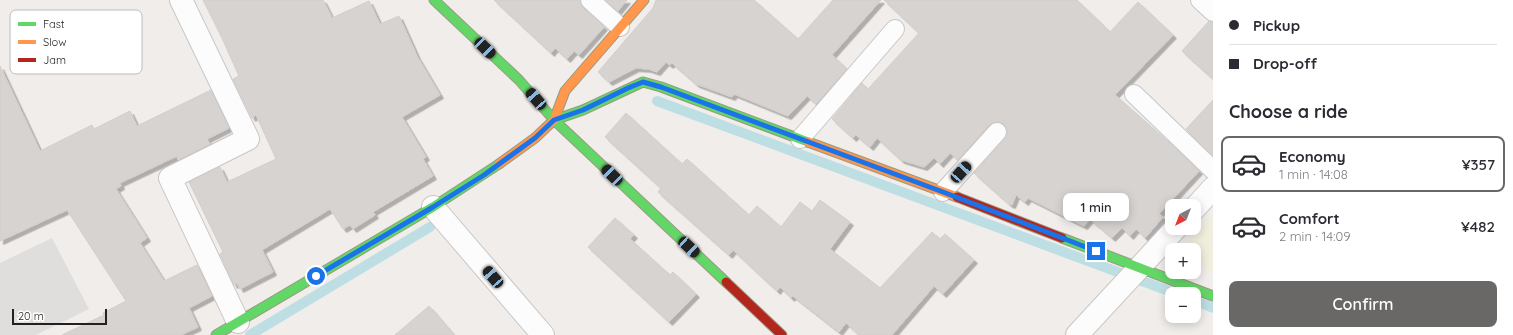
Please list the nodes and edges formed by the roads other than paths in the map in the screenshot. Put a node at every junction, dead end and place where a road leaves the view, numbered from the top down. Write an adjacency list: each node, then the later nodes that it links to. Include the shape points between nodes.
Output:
1 (181, 0): 21 (street, via 248,139 170,178)
2 (434, 0): 10 (street, via 519,80)
3 (590, 0): 7 (lane)
4 (644, 0): 7 (street)
5 (1200, 0): 6 (lane)
6 (1213, 12)
7 (620, 27): 10 (street, via 564,91)
8 (895, 30): 12 (lane)
9 (1134, 94): 13 (lane)
10 (554, 120): 12 (street, via 583,110 643,82); 17 (street, via 535,138 484,175); 24 (street)
11 (997, 132): 15 (lane)
12 (800, 139): 15 (street)
13 (1213, 170)
14 (1213, 188): 16 (street)
15 (943, 192): 19 (street)
16 (1201, 201)
17 (433, 207): 21 (street); 23 (street)
18 (1170, 235): 19 (street)
19 (1134, 274): 20 (street); 25 (street)
20 (1213, 296)
21 (238, 322): 22 (street)
22 (216, 335)
23 (543, 335)
24 (782, 335)
25 (1077, 335)

